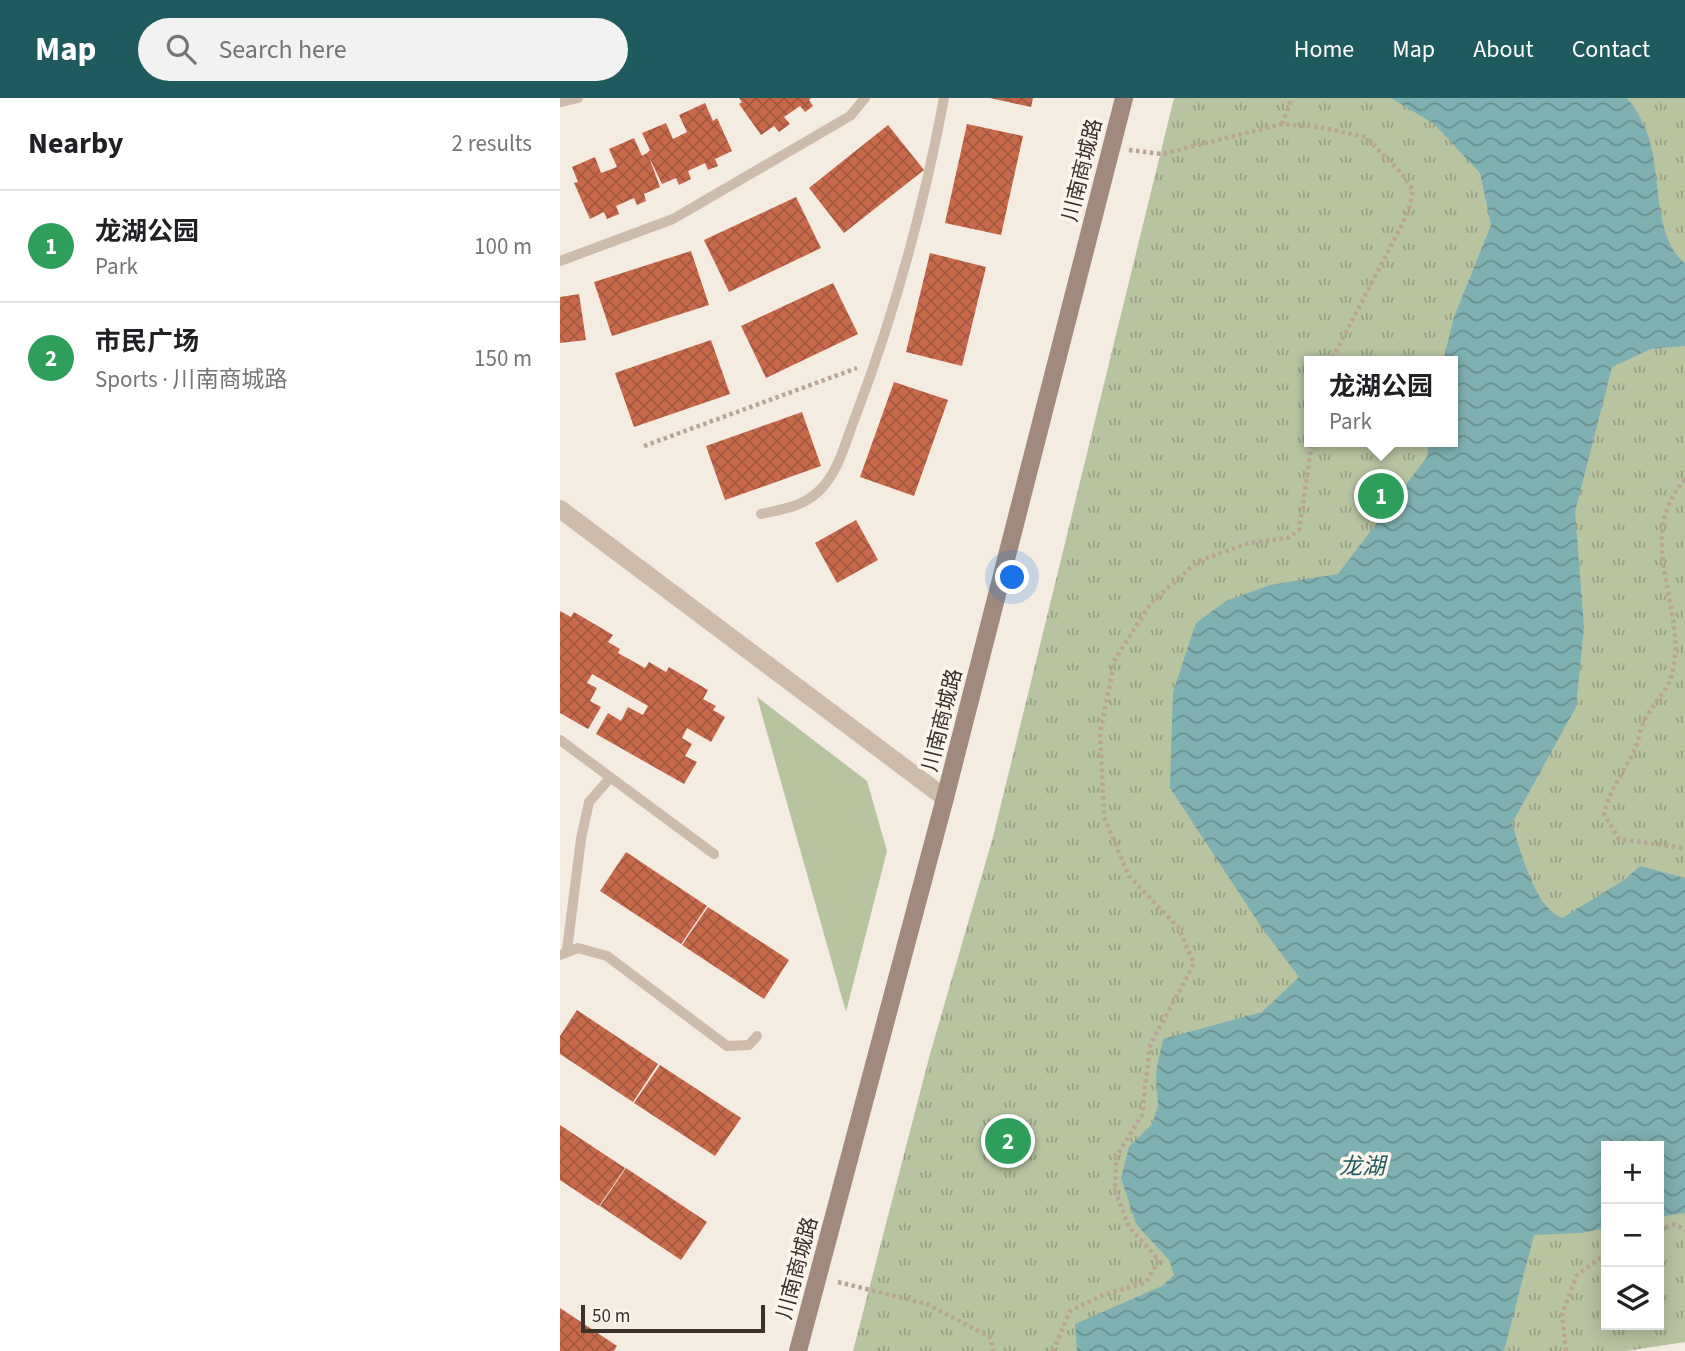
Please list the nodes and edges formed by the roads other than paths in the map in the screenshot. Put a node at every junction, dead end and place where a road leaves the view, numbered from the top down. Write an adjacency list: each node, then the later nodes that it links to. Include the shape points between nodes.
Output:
1 (578, 98): 5 (lane)
2 (865, 98): 6 (lane, via 850,116 673,219)
3 (944, 98): 8 (lane, via 930,178 876,361 837,464 820,489 801,505)
4 (1124, 98): 11 (street, 川南商城路)
5 (560, 102)
6 (560, 261)
7 (560, 509): 11 (street)
8 (761, 514)
9 (560, 740): 10 (lane)
10 (610, 778): 12 (lane); 13 (lane, via 589,802)
11 (945, 799): 15 (street, 川南商城路)
12 (714, 854)
13 (564, 953): 14 (lane, via 578,948 607,956 727,1046 749,1045)
14 (757, 1036)
15 (798, 1351)

